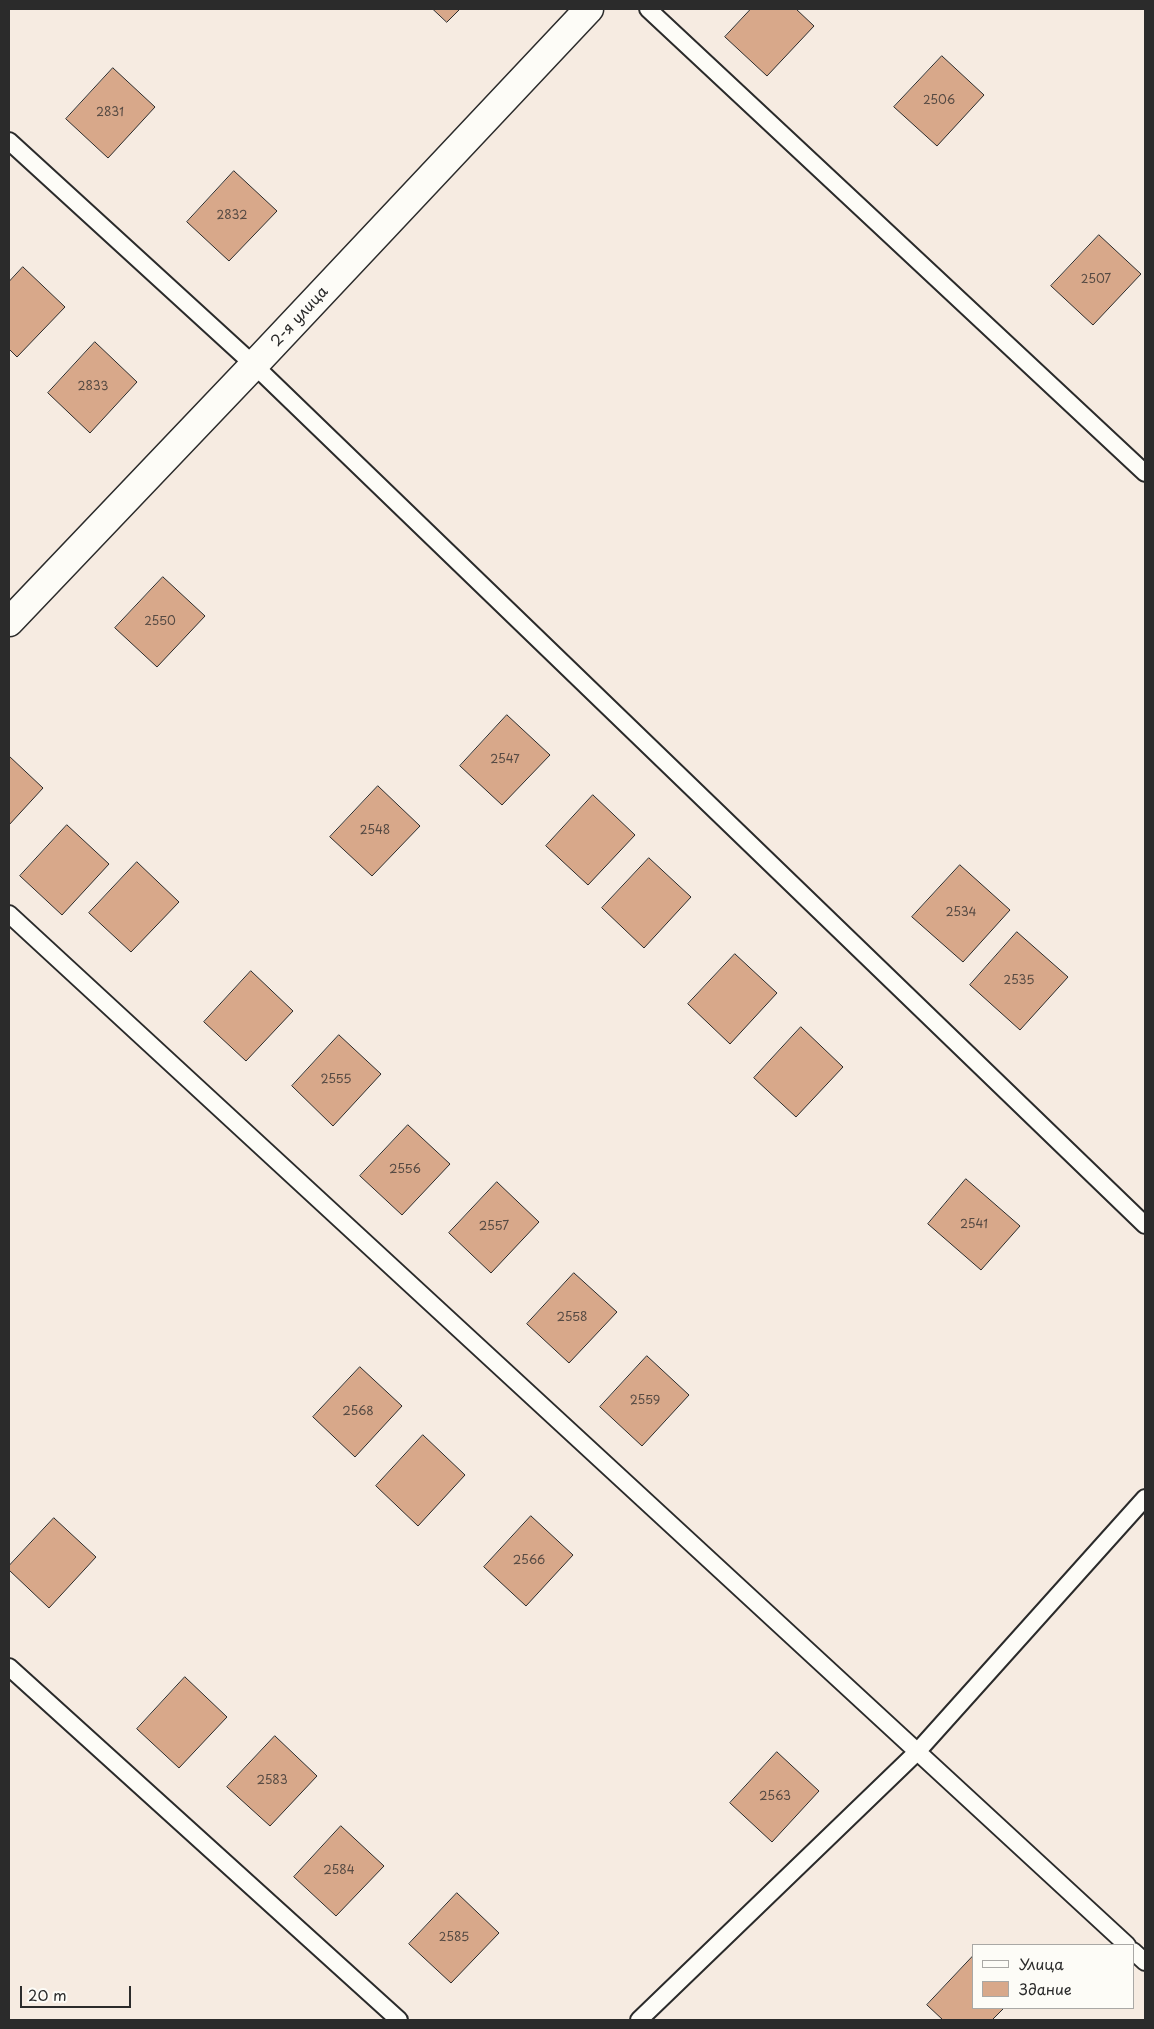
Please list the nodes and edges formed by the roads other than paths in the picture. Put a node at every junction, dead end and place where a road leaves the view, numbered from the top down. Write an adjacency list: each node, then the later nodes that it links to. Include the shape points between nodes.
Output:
1 (589, 9): 4 (street, 2-я улица)
2 (648, 9): 5 (lane)
3 (9, 141): 4 (lane)
4 (254, 366): 6 (street, 2-я улица); 8 (lane)
5 (1145, 473)
6 (9, 622)
7 (9, 914): 11 (lane)
8 (1145, 1225)
9 (1145, 1498): 11 (lane)
10 (9, 1667): 15 (lane)
11 (917, 1752): 12 (lane); 16 (lane)
12 (1126, 1944)
13 (1134, 1952): 14 (lane)
14 (1145, 1962)
15 (399, 2020)
16 (638, 2020)

